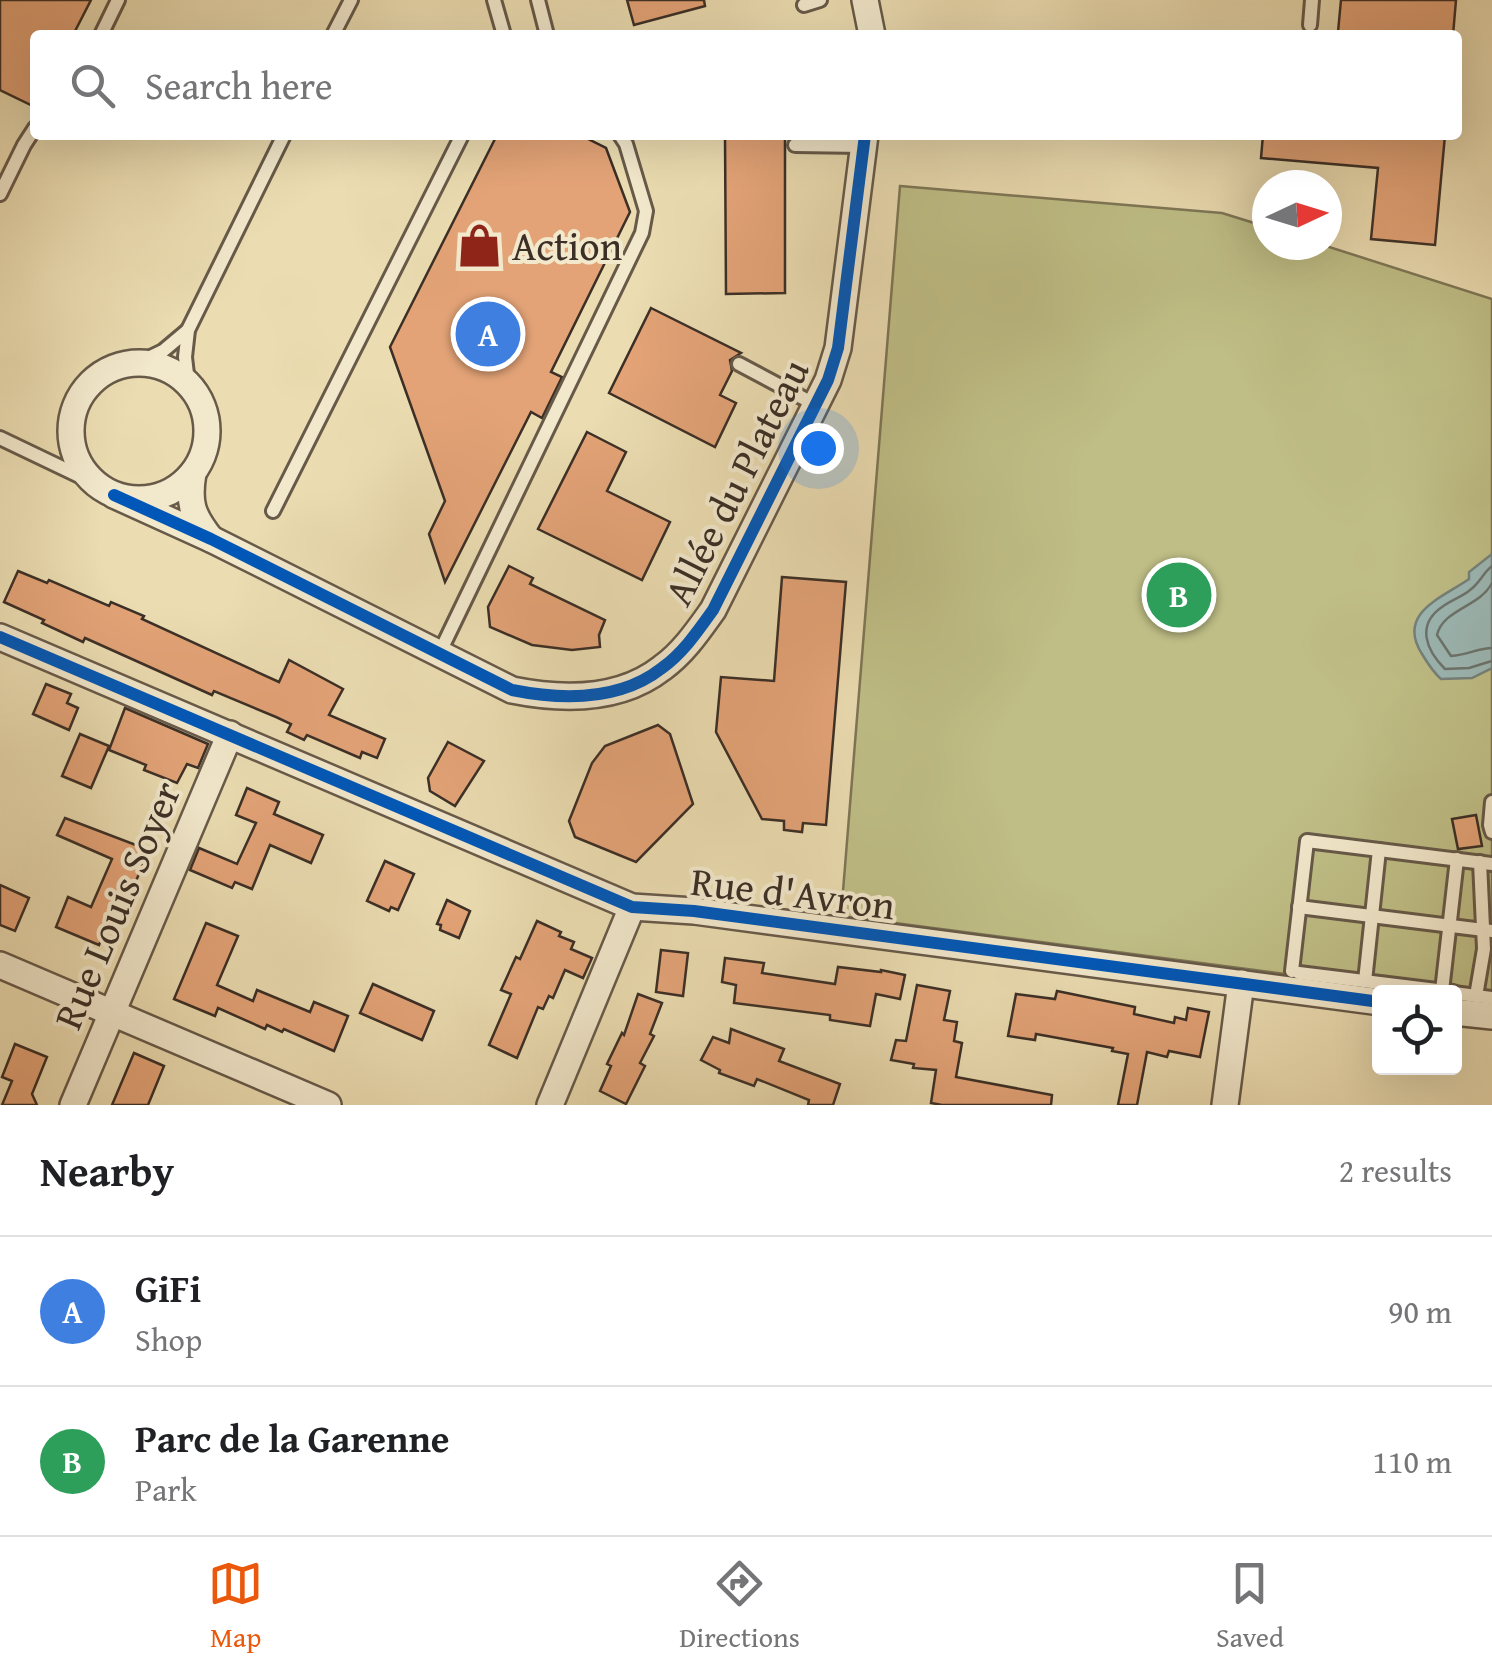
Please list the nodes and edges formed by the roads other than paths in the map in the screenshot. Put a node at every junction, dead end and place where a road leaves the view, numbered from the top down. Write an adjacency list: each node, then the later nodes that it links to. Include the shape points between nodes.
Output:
1 (118, 0): 10 (lane)
2 (350, 0): 11 (lane)
3 (494, 0): 12 (lane)
4 (538, 0): 13 (lane)
5 (820, 0): 8 (lane)
6 (865, 0): 14 (street)
7 (1312, 0): 9 (lane)
8 (804, 5)
9 (1310, 25)
10 (103, 30)
11 (335, 30)
12 (503, 30)
13 (546, 30)
14 (871, 30)
15 (30, 135): 21 (lane)
16 (282, 140): 22 (lane)
17 (459, 140): 30 (lane)
18 (623, 140): 33 (lane, via 646,211 642,233)
19 (864, 140): 20 (lane); 26 (street, Allée du Plateau, via 838,348)
20 (794, 146)
21 (0, 194)
22 (188, 330): 23 (lane); 25 (lane)
23 (138, 363): 25 (street, via 158,364); 29 (street, via 94,379 72,419 79,465)
24 (739, 364): 26 (lane)
25 (188, 383): 28 (street, via 205,413 207,434)
26 (816, 405): 33 (street, Allée du Plateau, via 713,610 661,670 595,695 540,696 512,690)
27 (0, 438): 29 (lane)
28 (193, 473): 29 (street, via 159,497 136,500); 31 (street, via 195,519)
29 (104, 489): 31 (street, Allée du Plateau)
30 (273, 512)
31 (210, 540): 33 (street, Allée du Plateau)
32 (0, 636): 34 (street, Rue d'Avron)
33 (439, 654)
34 (230, 734): 40 (street, Rue d'Avron); 52 (street, Rue Louis Soyer)
35 (1492, 802): 36 (lane)
36 (1492, 832)
37 (1379, 850): 38 (lane); 41 (lane, via 1307,841); 42 (lane)
38 (1457, 859): 39 (lane); 43 (lane)
39 (1486, 863): 44 (lane)
40 (632, 907): 46 (street, Rue d'Avron); 56 (street)
41 (1299, 907): 42 (lane); 49 (lane, via 1295,972)
42 (1372, 916): 43 (lane); 47 (lane)
43 (1449, 926): 44 (lane); 48 (lane)
44 (1488, 931): 51 (lane)
45 (0, 964): 52 (street)
46 (1240, 983): 49 (street, Rue d'Avron); 57 (street)
47 (1372, 985)
48 (1451, 985)
49 (1372, 992)
50 (1492, 998): 51 (lane)
51 (1484, 1006)
52 (112, 1013): 53 (street); 54 (street, Rue Louis Soyer)
53 (302, 1100): 55 (street)
54 (74, 1105)
55 (328, 1105)
56 (550, 1105)
57 (1225, 1105)

